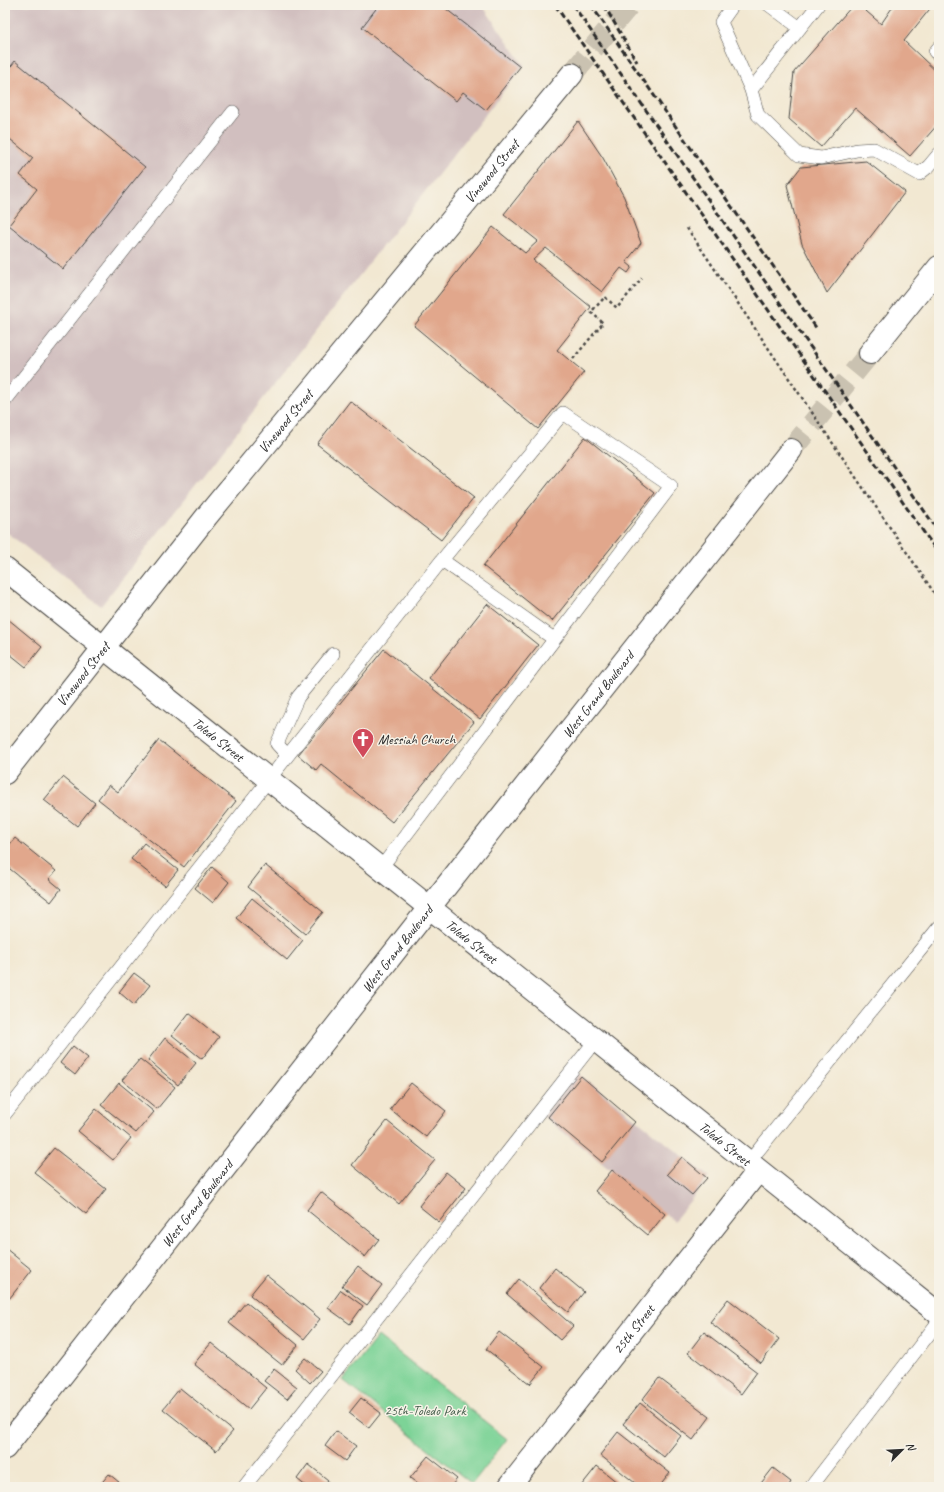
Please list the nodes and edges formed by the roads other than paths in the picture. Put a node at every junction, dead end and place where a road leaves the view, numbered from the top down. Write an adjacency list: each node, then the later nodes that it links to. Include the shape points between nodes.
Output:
1 (733, 5): 6 (lane, via 721,22)
2 (769, 5): 4 (lane)
3 (818, 5): 4 (lane)
4 (800, 28): 6 (lane)
5 (572, 74): 16 (street, Vinewood Street, via 207,516)
6 (751, 90): 8 (lane, via 758,115 800,155 820,158 874,149 919,174)
7 (233, 112): 11 (lane)
8 (939, 154)
9 (939, 267): 10 (street)
10 (870, 353)
11 (5, 401)
12 (791, 450): 22 (street, West Grand Boulevard)
13 (442, 560): 15 (lane); 15 (lane, via 563,413 671,486); 18 (lane)
14 (5, 568): 16 (street, Toledo Street)
15 (554, 640): 21 (lane)
16 (104, 648): 19 (street, Vinewood Street); 20 (street, Toledo Street)
17 (333, 654): 18 (lane, via 298,697 278,744)
18 (287, 755): 20 (lane)
19 (5, 774)
20 (268, 779): 21 (street, Toledo Street); 25 (lane)
21 (380, 869): 22 (street, Toledo Street)
22 (429, 908): 24 (street, Toledo Street); 29 (street, West Grand Boulevard)
23 (939, 927): 26 (lane)
24 (595, 1041): 26 (street, Toledo Street); 30 (lane)
25 (5, 1114)
26 (753, 1167): 27 (street, Toledo Street); 31 (street, 25th Street)
27 (939, 1314)
28 (939, 1321): 32 (lane)
29 (5, 1448)
30 (244, 1487)
31 (509, 1487)
32 (811, 1487)

